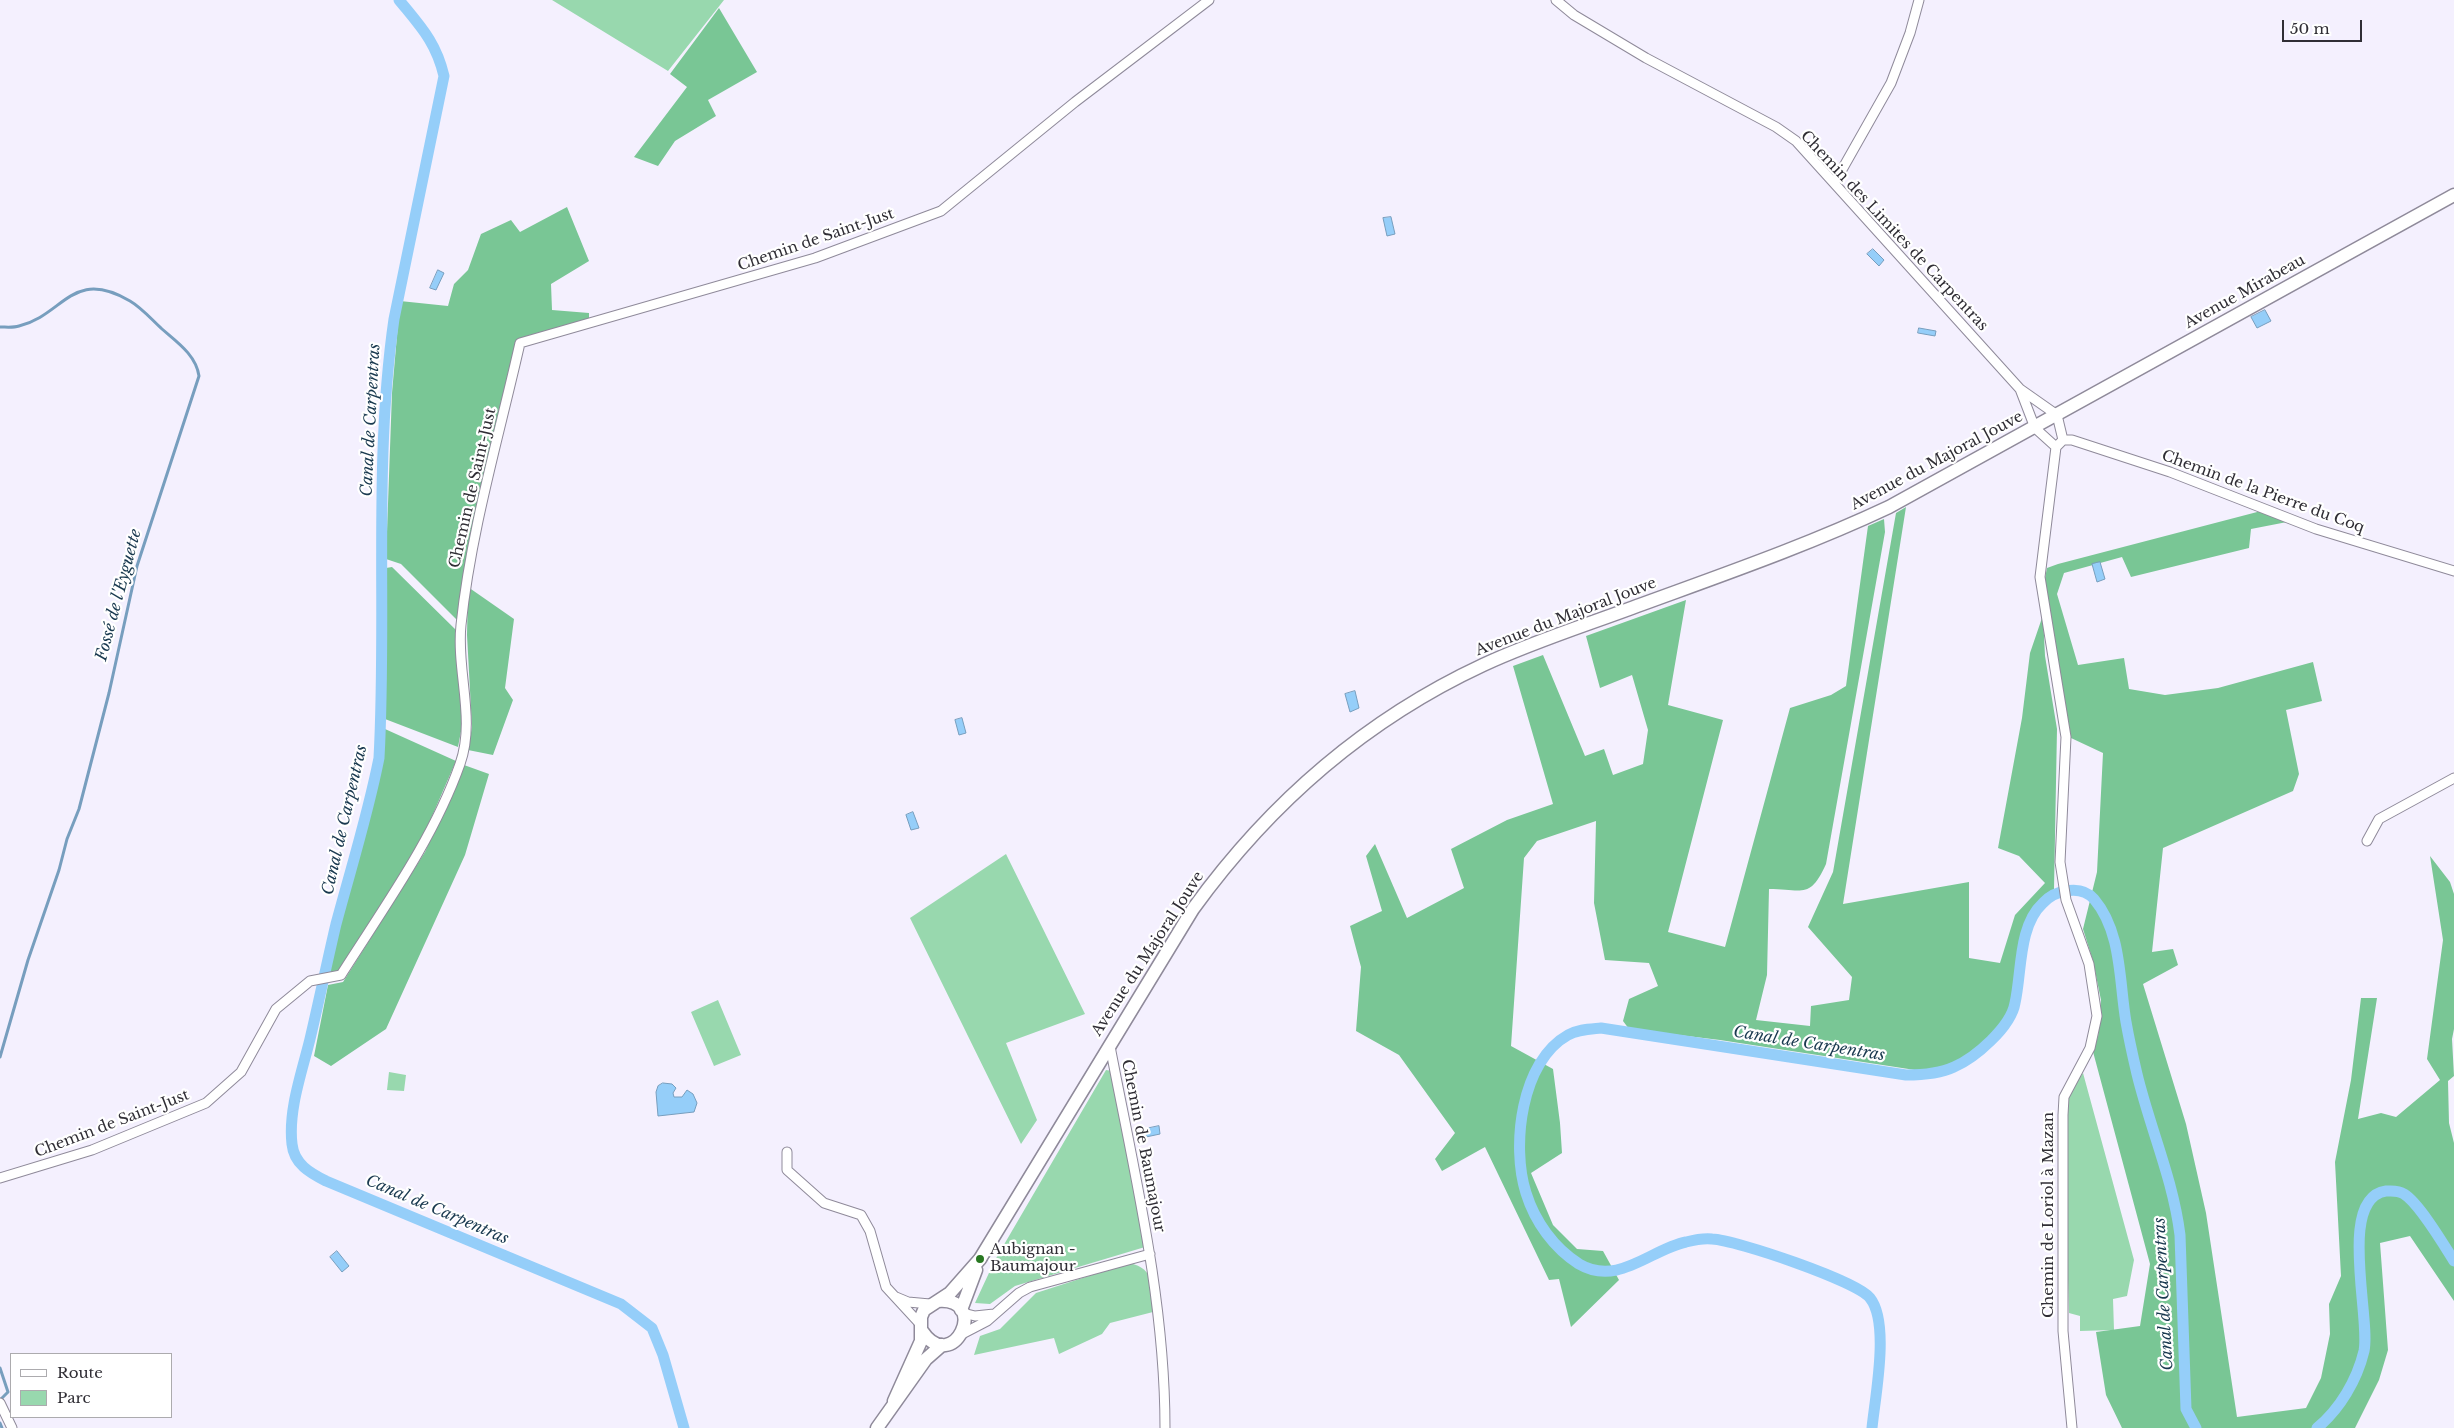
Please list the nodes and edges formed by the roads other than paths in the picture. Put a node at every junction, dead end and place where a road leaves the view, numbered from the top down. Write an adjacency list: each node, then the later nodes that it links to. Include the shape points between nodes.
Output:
1 (1209, 0): 16 (street, Chemin de Saint-Just, via 1075,102 941,211 815,258 520,344 467,575 460,628 466,727 460,763 421,849 341,975 310,981 276,1008 241,1072 206,1103 92,1150)
2 (1556, 0): 4 (street, Chemin des Limites de Carpentras, via 1574,15 1646,58 1776,127 1796,141)
3 (1919, 0): 4 (street, via 1891,83)
4 (1835, 182): 6 (street, Chemin des Limites de Carpentras)
5 (2454, 195): 7 (main road, Avenue Mirabeau)
6 (2020, 389): 7 (street, Chemin des Limites de Carpentras); 8 (street, Chemin des Limites de Carpentras)
7 (2055, 417): 8 (main road, Avenue du Majoral Jouve); 9 (street)
8 (2034, 428): 10 (street); 14 (main road, Avenue du Majoral Jouve, via 1846,527 1483,665 1369,731 1312,775 1246,840 1193,909)
9 (2063, 440): 10 (street); 11 (street, Chemin de la Pierre du Coq, via 2072,440 2170,472 2316,529)
10 (2056, 447): 31 (street, Chemin de Loriol à Mazan, via 2040,577 2066,737 2059,837 2062,885 2089,964 2097,1016 2090,1048 2064,1097 2063,1331)
11 (2454, 572)
12 (2454, 778): 13 (street, via 2379,820)
13 (2367, 841)
14 (1109, 1044): 17 (street, Chemin de Baumajour); 18 (main road, Avenue du Majoral Jouve)
15 (787, 1152): 19 (street, via 787,1170 824,1203 861,1214 866,1221 882,1277)
16 (0, 1178)
17 (1150, 1254): 22 (street, Chemin de Baumajour, via 1030,1287); 30 (street, Chemin de Baumajour, via 1163,1353)
18 (980, 1259): 20 (main road, Avenue du Majoral Jouve, via 961,1282); 21 (main road, Avenue du Majoral Jouve)
19 (896, 1297): 20 (street, via 914,1303); 23 (street)
20 (934, 1302): 21 (main road, via 951,1302); 23 (main road, Avenue du Majoral Jouve, via 924,1310)
21 (962, 1312): 22 (street, via 975,1316); 24 (main road, Avenue du Majoral Jouve, via 965,1327)
22 (997, 1313): 24 (street, Chemin de Baumajour)
23 (922, 1328): 25 (main road, via 934,1343); 26 (main road, Avenue du Majoral Jouve, via 917,1352)
24 (962, 1334): 25 (main road, Avenue du Majoral Jouve, via 950,1344)
25 (942, 1345): 26 (main road, Avenue du Majoral Jouve)
26 (894, 1401): 29 (main road, Avenue du Majoral Jouve)
27 (0, 1403): 28 (street)
28 (12, 1428)
29 (877, 1428)
30 (1165, 1428)
31 (2072, 1428)

